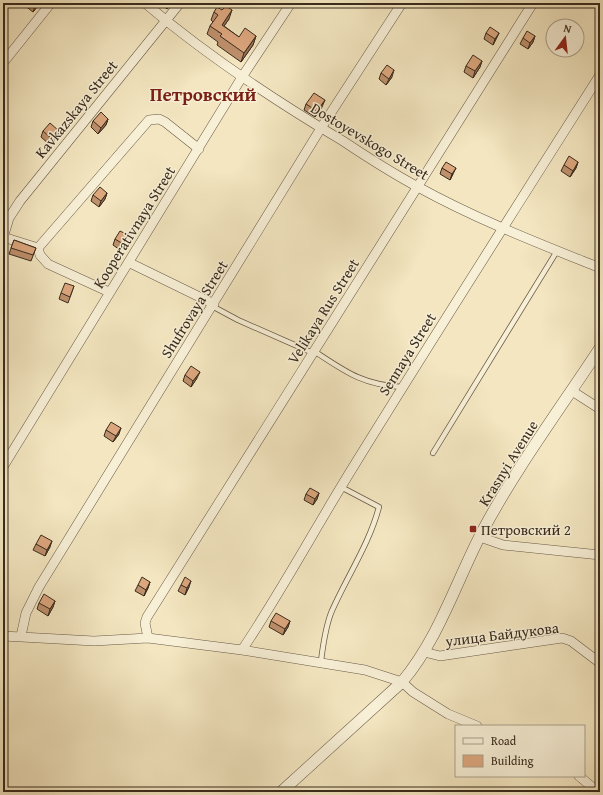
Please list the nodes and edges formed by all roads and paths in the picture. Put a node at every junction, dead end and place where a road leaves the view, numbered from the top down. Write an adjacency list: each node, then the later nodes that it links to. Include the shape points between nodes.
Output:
1 (50, 3): 8 (street)
2 (145, 3): 7 (street, Dostoyevskogo Street)
3 (180, 3): 7 (street, Kavkazskaya Street)
4 (291, 3): 10 (street, Kooperativnaya Street)
5 (402, 3): 11 (street, Shufrovaya Street)
6 (533, 3): 13 (street, Velikaya Rus Street)
7 (166, 21): 10 (street, Dostoyevskogo Street); 15 (street, Kavkazskaya Street, via 20,201 9,218)
8 (3, 63)
9 (600, 75): 14 (street, Sennaya Street)
10 (242, 77): 11 (street, Dostoyevskogo Street); 12 (street, Kooperativnaya Street)
11 (321, 128): 13 (street, Dostoyevskogo Street); 21 (street, Shufrovaya Street)
12 (199, 149): 16 (street, via 165,122 159,119 149,120); 18 (street, Kooperativnaya Street)
13 (418, 187): 14 (street, Dostoyevskogo Street); 23 (street, Velikaya Rus Street)
14 (502, 228): 17 (street, Dostoyevskogo Street); 24 (street, Sennaya Street)
15 (3, 238): 16 (street)
16 (38, 248): 20 (street, via 40,255 48,264)
17 (558, 250): 19 (street, Dostoyevskogo Street); 27 (lane)
18 (130, 263): 20 (street, Kooperativnaya Street); 21 (street)
19 (600, 268)
20 (109, 292): 28 (street, Kooperativnaya Street)
21 (213, 305): 23 (lane, via 238,320); 33 (street, Shufrovaya Street, via 39,587 26,613)
22 (600, 348): 25 (street, Krasnyi Avenue)
23 (314, 352): 24 (lane, via 362,380 377,385); 34 (street, Velikaya Rus Street, via 148,617 145,623)
24 (402, 387): 29 (street, Sennaya Street)
25 (572, 391): 26 (street); 30 (street, Krasnyi Avenue, via 519,470)
26 (600, 409)
27 (433, 453)
28 (3, 467)
29 (341, 487): 35 (street, Sennaya Street, via 270,608); 37 (lane, via 379,507 374,526 331,614)
30 (480, 537): 31 (street, via 503,545); 36 (street, Krasnyi Avenue)
31 (600, 555)
32 (3, 636): 33 (street)
33 (21, 636): 34 (street, via 94,641)
34 (148, 638): 35 (street)
35 (242, 650): 37 (street)
36 (424, 652): 38 (street, улица Байдукова, via 440,656 562,638 576,644); 39 (street, Krasnyi Avenue)
37 (321, 661): 39 (street, via 365,670)
38 (600, 663)
39 (402, 682): 40 (street, via 448,714); 43 (street, Krasnyi Avenue)
40 (475, 725)
41 (581, 777): 42 (street)
42 (597, 787)
43 (280, 792)

